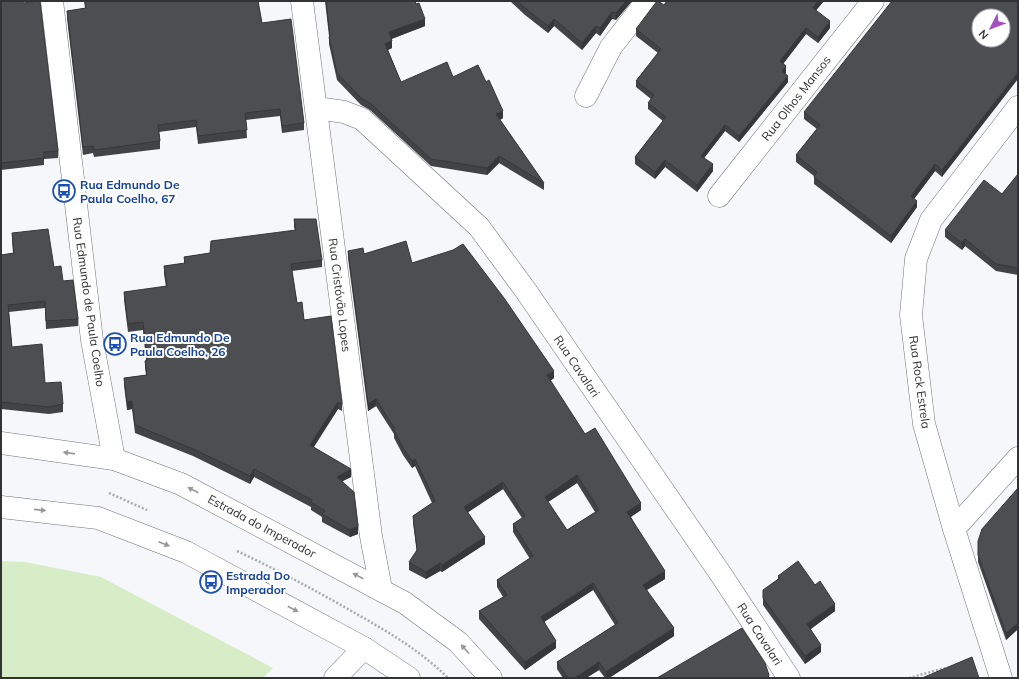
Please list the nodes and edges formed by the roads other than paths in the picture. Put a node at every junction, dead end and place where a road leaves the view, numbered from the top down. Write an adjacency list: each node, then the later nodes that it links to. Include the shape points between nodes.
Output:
1 (52, 1): 11 (street, Rua Edmundo de Paula Coelho, via 92,340)
2 (302, 1): 7 (street, Rua Cristóvão Lopes)
3 (647, 1): 5 (street, via 611,47)
4 (873, 1): 8 (street, Rua Olhos Mansos)
5 (586, 96)
6 (1018, 107): 13 (street, Rua Rock Estrela, via 931,220 916,260 910,315 924,424)
7 (317, 108): 14 (street, Rua Cristóvão Lopes, via 371,536); 19 (street, Rua Cavalari, via 344,112 362,119 479,228 526,291)
8 (719, 196)
9 (1, 443): 11 (street, Estrada do Imperador, one-way to 9)
10 (1018, 458): 13 (street)
11 (114, 459): 14 (street, Estrada do Imperador, one-way to 11, via 181,484)
12 (1, 507): 15 (street, one-way to 15, via 98,518 186,552)
13 (954, 529): 20 (street, Rua Rock Estrela)
14 (381, 589): 18 (street, Estrada do Imperador, one-way to 14, via 458,642 405,603)
15 (364, 648): 16 (street); 17 (street)
16 (335, 678)
17 (409, 678)
18 (491, 678)
19 (789, 678)
20 (1001, 678)

